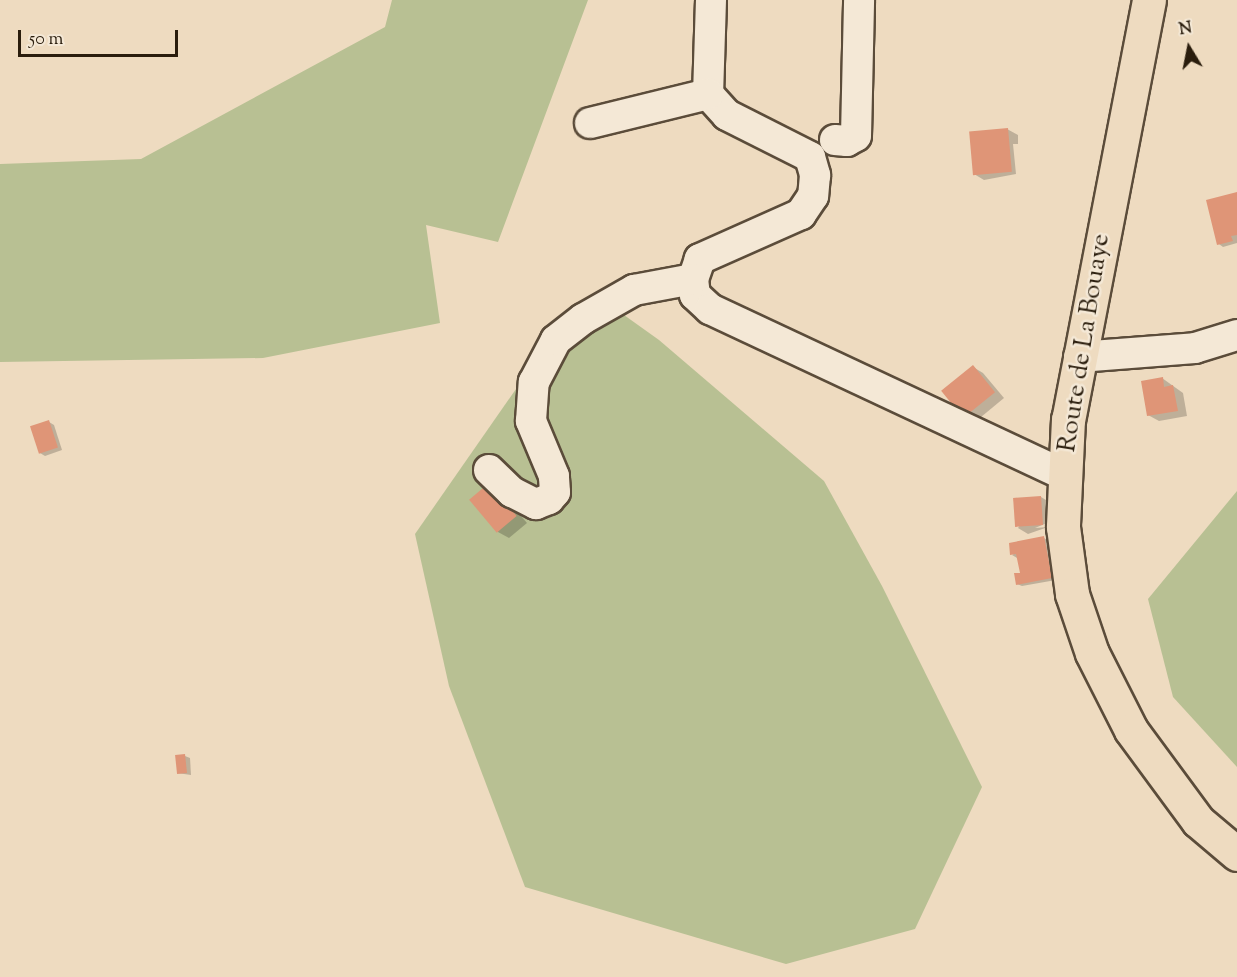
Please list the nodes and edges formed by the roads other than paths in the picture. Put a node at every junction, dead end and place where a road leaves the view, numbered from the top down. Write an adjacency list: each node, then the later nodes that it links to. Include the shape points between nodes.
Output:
1 (711, 0): 4 (street)
2 (859, 0): 6 (street, via 856,136 847,141)
3 (1149, 0): 9 (main road, Route de La Bouaye)
4 (708, 94): 5 (street); 7 (street, via 727,115 810,157 815,175 813,196 801,214 700,259)
5 (590, 123)
6 (835, 140)
7 (693, 279): 10 (street, via 634,290 583,319 556,340 534,382 531,421 554,476 555,492 549,499 536,504 512,492); 11 (street, via 695,295 710,309)
8 (1237, 335): 9 (street, via 1195,348)
9 (1079, 357): 11 (main road, Route de La Bouaye, via 1068,418)
10 (489, 470)
11 (1065, 475): 12 (main road, Route de La Bouaye, via 1063,527 1072,594 1092,654 1131,730 1198,821)
12 (1237, 854)

